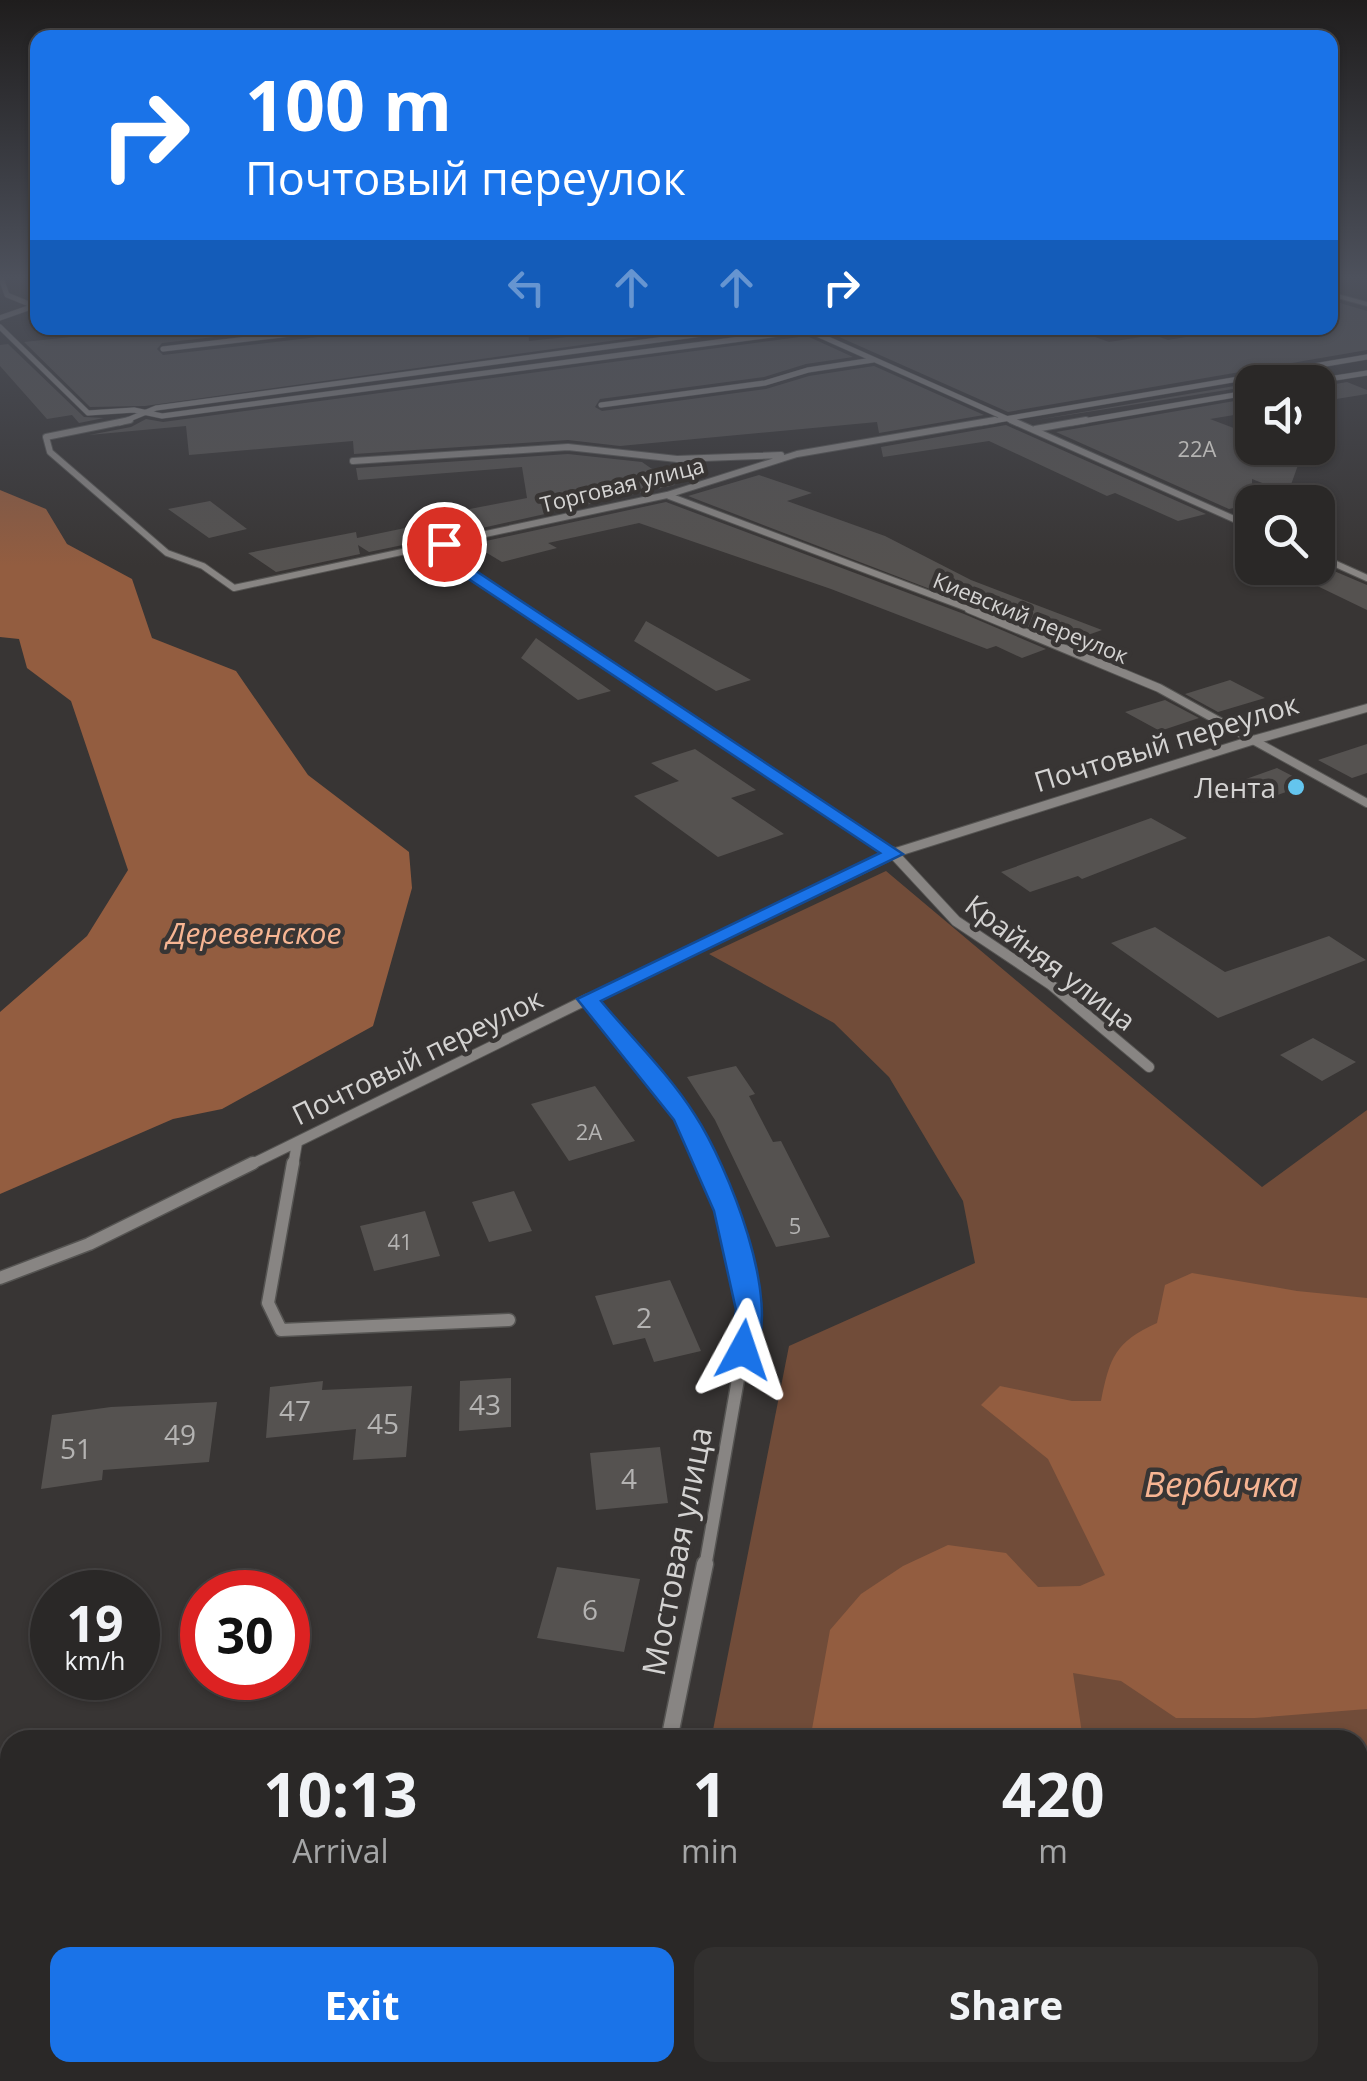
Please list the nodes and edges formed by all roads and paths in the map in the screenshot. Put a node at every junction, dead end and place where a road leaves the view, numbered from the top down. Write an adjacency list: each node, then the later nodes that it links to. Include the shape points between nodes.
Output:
1 (46, 372): 11 (street, via 88,414)
2 (420, 372): 11 (street)
3 (498, 372): 11 (street, via 162,416)
4 (801, 372): 10 (street)
5 (902, 372): 12 (street)
6 (1281, 372): 12 (street, Торговая улица)
7 (1367, 373): 8 (street)
8 (1335, 378)
9 (1235, 395): 13 (street)
10 (601, 406)
11 (151, 412): 18 (street, Торговая улица, via 46,437 50,452 166,553 204,566 234,588)
12 (1007, 417): 13 (street); 14 (street, Торговая улица)
13 (1034, 430): 17 (street)
14 (797, 454): 15 (street, via 676,460 509,448); 16 (street, Торговая улица)
15 (353, 461)
16 (667, 495): 18 (street, Торговая улица); 22 (street, Киевский переулок, via 1159,688)
17 (1235, 519)
18 (444, 544): 24 (street, Крайняя улица, via 448,559)
19 (1335, 564): 20 (street)
20 (1367, 578)
21 (1367, 708): 22 (street, Почтовый переулок)
22 (1250, 740): 23 (street, Киевский переулок); 24 (street, Почтовый переулок)
23 (1367, 802)
24 (894, 854): 25 (street, Почтовый переулок); 26 (street, Крайняя улица, via 956,921 1050,984)
25 (588, 999): 27 (street, Почтовый переулок); 30 (street, Мостовая улица, via 685,1118 727,1211 750,1310)
26 (1149, 1067)
27 (297, 1142): 28 (street, Почтовый переулок, via 89,1244); 29 (street, via 268,1303 281,1330)
28 (0, 1278)
29 (509, 1320)
30 (672, 1730)

